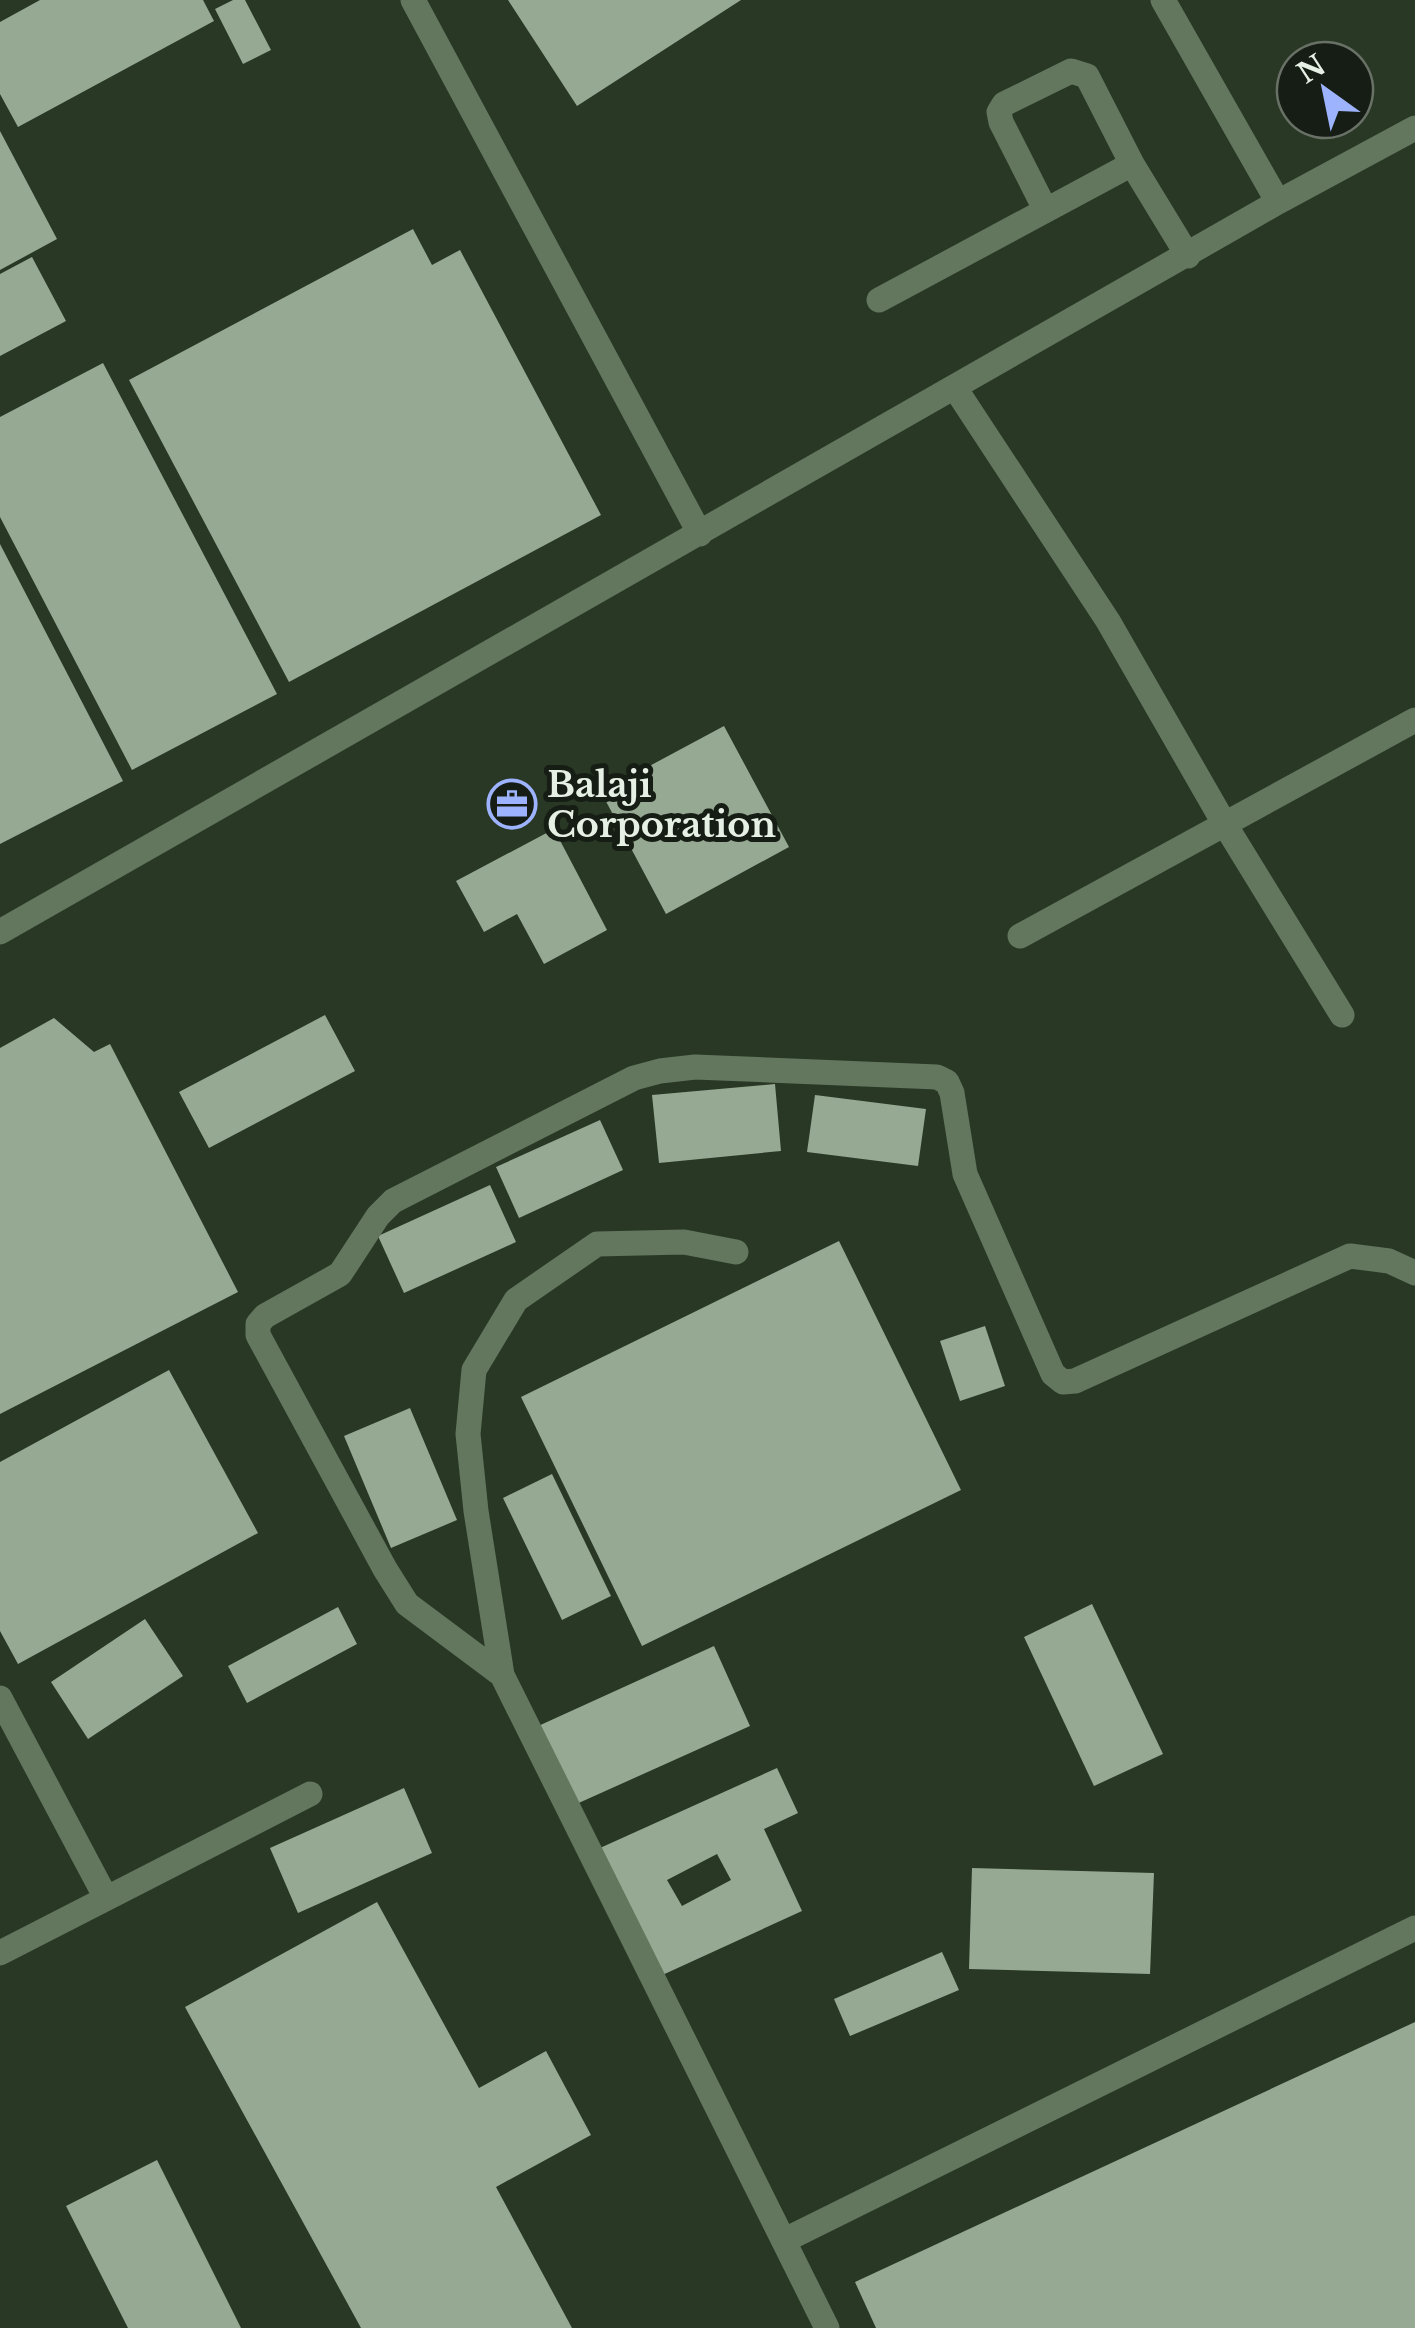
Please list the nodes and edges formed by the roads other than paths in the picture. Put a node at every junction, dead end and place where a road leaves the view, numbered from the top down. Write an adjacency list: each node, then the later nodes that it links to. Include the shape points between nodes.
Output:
1 (413, 0): 10 (street)
2 (1163, 0): 5 (street)
3 (1415, 128): 5 (street)
4 (1132, 164): 6 (street); 6 (street, via 1079,71 1004,104 1001,122); 7 (street)
5 (1278, 202): 7 (street)
6 (1045, 210): 8 (street)
7 (1188, 256): 9 (street)
8 (879, 300)
9 (955, 388): 10 (street); 12 (street, via 1108,621)
10 (700, 534): 13 (street)
11 (1415, 720): 12 (street)
12 (1224, 824): 14 (street); 15 (street)
13 (0, 932)
14 (1020, 936)
15 (1342, 1015)
16 (736, 1252): 18 (street, via 684,1242 597,1244 516,1300 474,1370 468,1434)
17 (1415, 1273): 18 (street, via 1389,1261 1350,1256 1063,1382 1053,1374 966,1174 947,1082 696,1067 634,1078 393,1201 340,1274 258,1324 407,1604)
18 (502, 1675): 24 (street)
19 (0, 1698): 21 (street)
20 (310, 1794): 21 (street)
21 (106, 1898): 23 (street)
22 (1415, 1928): 24 (street)
23 (0, 1953)
24 (785, 2240): 25 (street)
25 (827, 2328)

